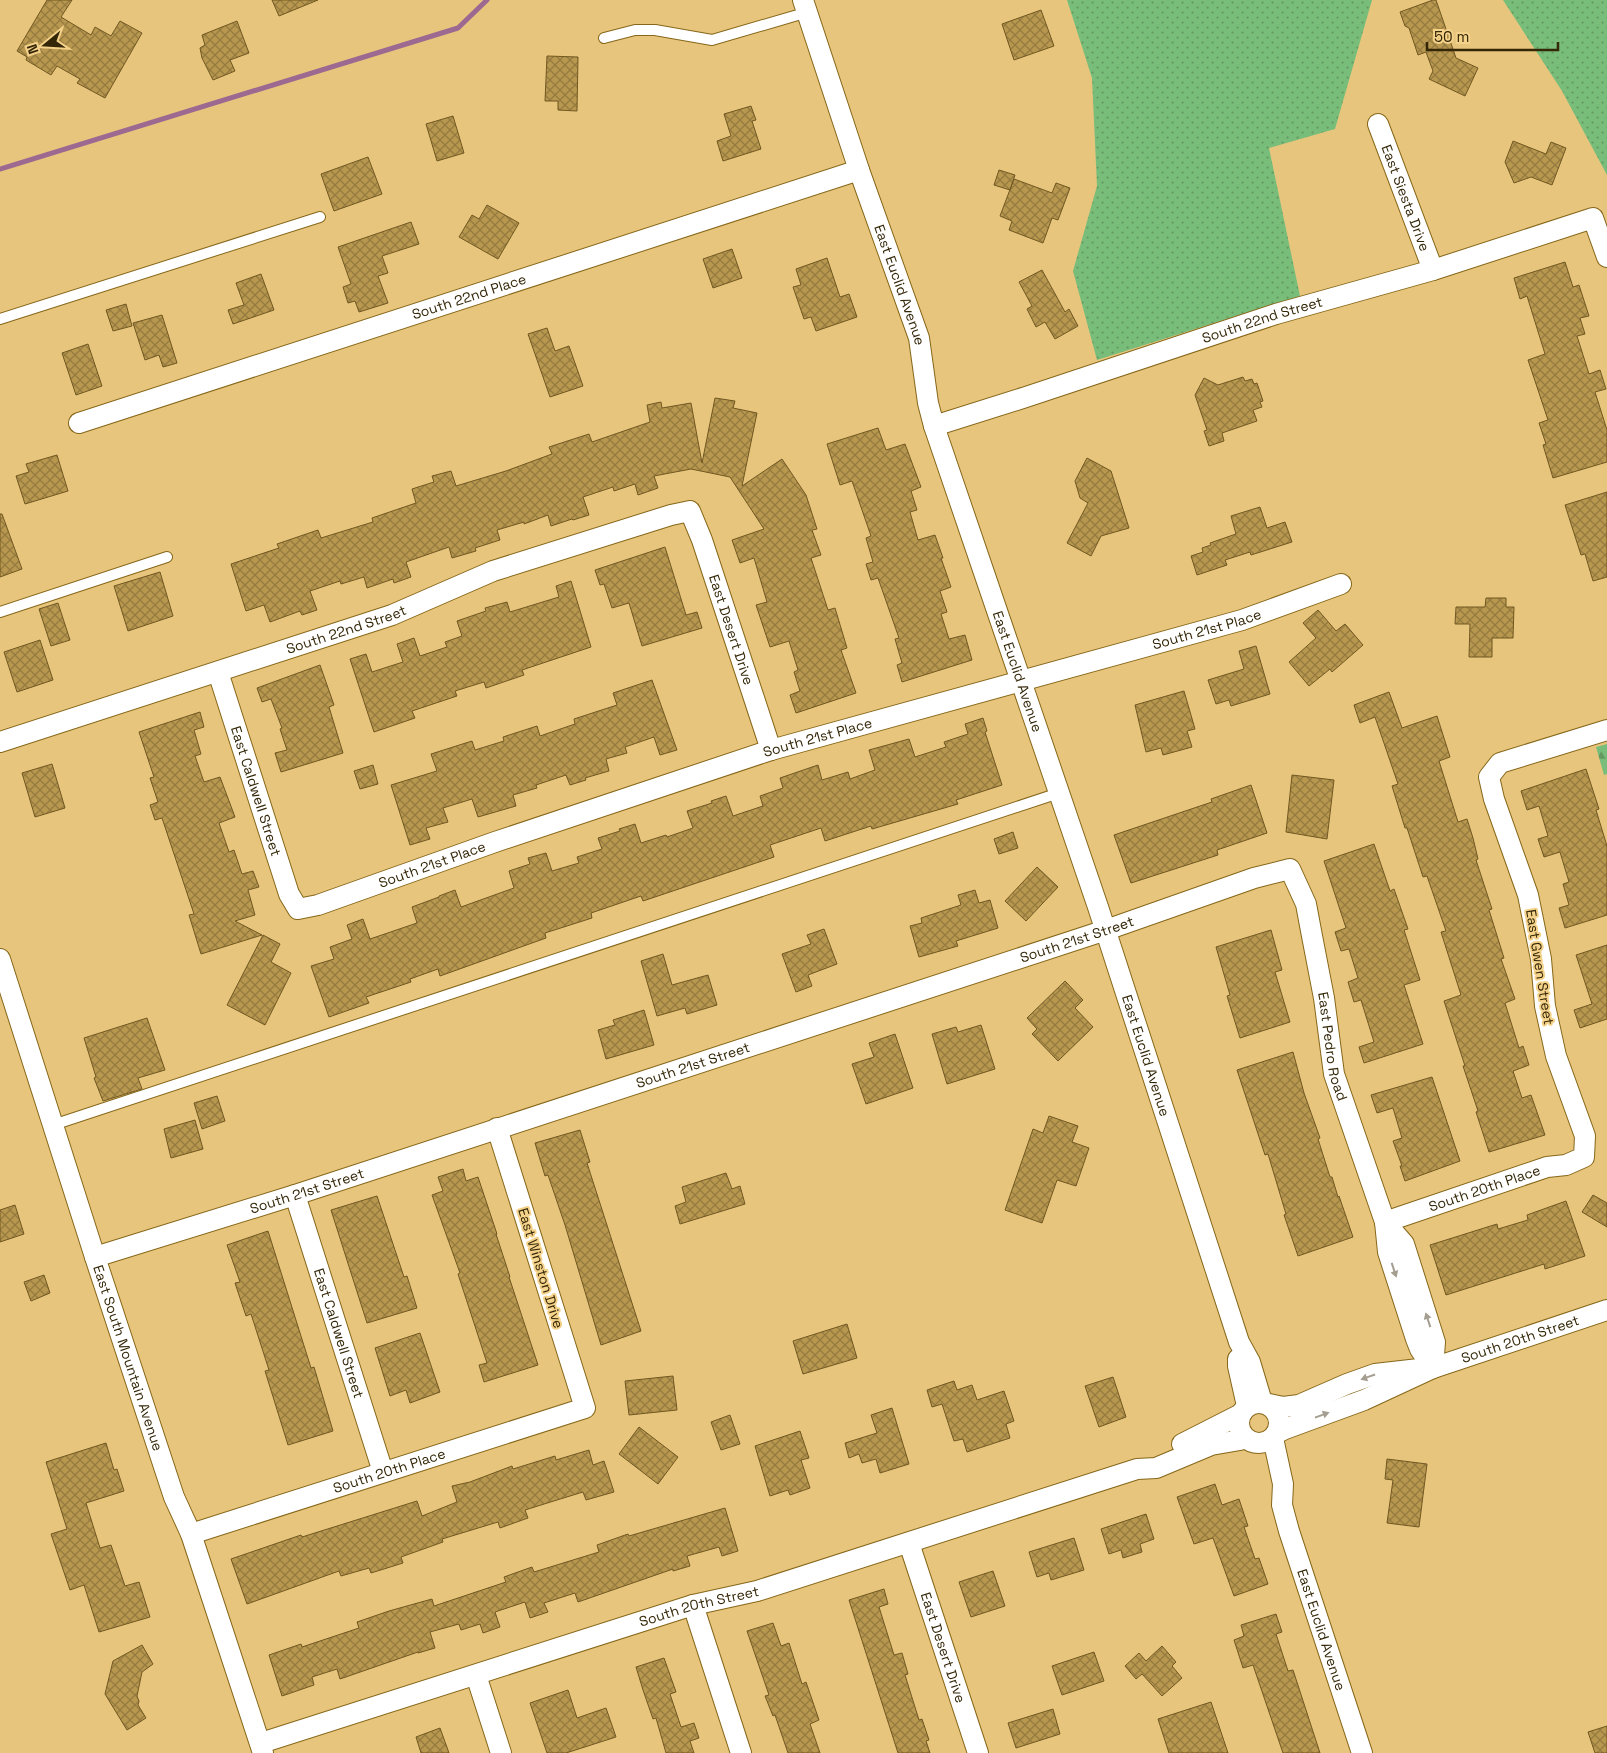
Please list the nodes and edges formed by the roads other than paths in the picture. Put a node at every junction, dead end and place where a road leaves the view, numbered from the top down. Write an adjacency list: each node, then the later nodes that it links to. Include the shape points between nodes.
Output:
1 (806, 6): 2 (lane, via 712,40 656,30 635,30); 4 (street, East Euclid Avenue)
2 (604, 38)
3 (1378, 124): 7 (street, East Siesta Drive)
4 (859, 170): 9 (street, South 22nd Place); 10 (street, East Euclid Avenue, via 919,338)
5 (320, 217): 8 (lane)
6 (1607, 257): 7 (street, South 22nd Street, via 1593,218)
7 (1433, 270): 10 (street, South 22nd Street, via 1276,314)
8 (0, 319)
9 (79, 422)
10 (934, 426): 16 (street, East Euclid Avenue)
11 (690, 511): 15 (street, South 22nd Street, via 493,571 392,615); 19 (street, East Desert Drive)
12 (167, 557): 14 (lane)
13 (1341, 584): 16 (street, South 21st Place, via 1242,620)
14 (0, 612)
15 (218, 672): 18 (street, South 22nd Street); 22 (street, East Caldwell Street, via 289,894)
16 (1022, 682): 19 (street, South 21st Place); 20 (street, East Euclid Avenue)
17 (1607, 730): 27 (street, East Gwen Street, via 1500,763 1489,777 1528,895 1542,959 1545,1006 1556,1056 1585,1136)
18 (0, 742)
19 (771, 750): 22 (street, South 21st Place, via 318,905)
20 (1059, 793): 23 (street, East Euclid Avenue); 25 (lane)
21 (1290, 869): 23 (street, South 21st Street, via 1254,878); 29 (street, East Pedro Road, via 1306,904 1334,1074)
22 (298, 909)
23 (1106, 930): 26 (street, South 21st Street); 33 (street, East Euclid Avenue, via 1239,1342 1250,1362)
24 (0, 959): 25 (street, East South Mountain Avenue)
25 (53, 1125): 30 (street, East South Mountain Avenue)
26 (498, 1128): 28 (street, South 21st Street); 34 (street, East Winston Drive)
27 (1584, 1157): 29 (street, South 20th Place)
28 (295, 1195): 30 (street, South 21st Street); 37 (street, East Caldwell Street)
29 (1385, 1222): 32 (street, East Pedro Road, via 1388,1252 1416,1339)
30 (94, 1257): 38 (street, East South Mountain Avenue, via 174,1497)
31 (1607, 1310): 32 (street, South 20th Street)
32 (1434, 1368): 33 (street, South 20th Street, one-way to 33, via 1375,1374 1299,1405); 35 (street, South 20th Street, one-way to 32, via 1364,1400)
33 (1255, 1407): 35 (street, via 1239,1427); 35 (street, via 1274,1409 1280,1420); 36 (street, South 20th Street, via 1153,1456)
34 (585, 1408): 37 (street, South 20th Place)
35 (1263, 1438): 36 (street, South 20th Street, via 1211,1445 1156,1468); 46 (street, East Euclid Avenue, via 1261,1452 1282,1505)
36 (1137, 1469): 39 (street, South 20th Street)
37 (383, 1472): 38 (street, South 20th Place)
38 (191, 1534): 42 (street, East South Mountain Avenue)
39 (909, 1543): 40 (street, South 20th Street, via 757,1591); 45 (street, East Desert Drive)
40 (693, 1605): 41 (street, South 20th Street); 44 (street)
41 (476, 1675): 42 (street, South 20th Street); 43 (street)
42 (262, 1748)
43 (501, 1753)
44 (741, 1753)
45 (978, 1753)
46 (1362, 1753)

